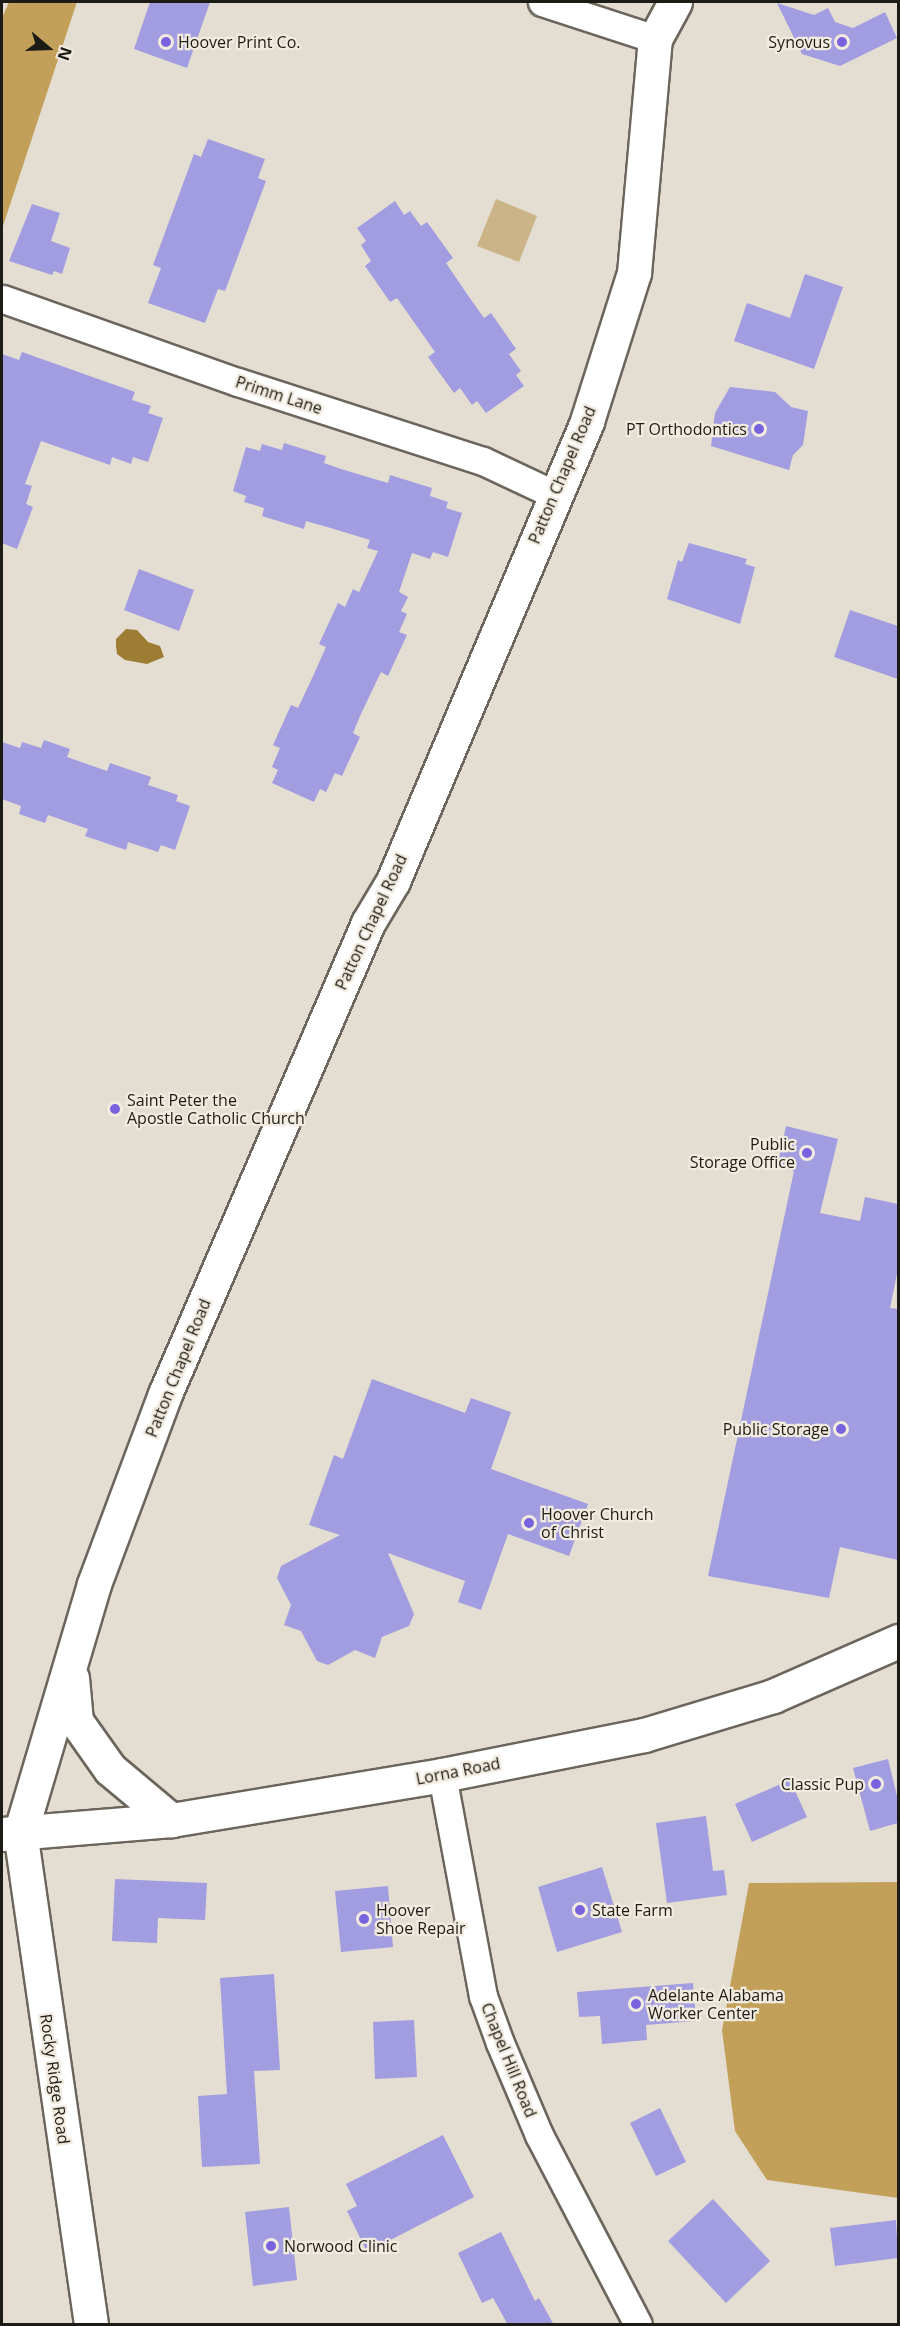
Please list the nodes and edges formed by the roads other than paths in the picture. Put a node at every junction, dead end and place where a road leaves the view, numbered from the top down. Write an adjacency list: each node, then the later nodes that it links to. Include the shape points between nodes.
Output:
1 (542, 2): 3 (street)
2 (675, 2): 3 (main road, Patton Chapel Road)
3 (655, 39): 5 (main road, Patton Chapel Road, via 634,273 587,421)
4 (3, 299): 5 (street, Primm Lane, via 238,382 483,461)
5 (553, 494): 7 (main road, Patton Chapel Road, via 393,880 368,923 165,1394 94,1584)
6 (898, 1641): 8 (main road, Lorna Road, via 773,1696 644,1735)
7 (70, 1665): 9 (main road, via 76,1720 110,1769); 10 (main road, Patton Chapel Road)
8 (442, 1775): 9 (main road, Lorna Road); 12 (street, Chapel Hill Road, via 483,1995 500,2043 540,2135)
9 (171, 1820): 10 (main road, Lorna Road)
10 (10, 1834): 11 (main road, Rocky Ridge Road)
11 (91, 2325)
12 (638, 2325)

